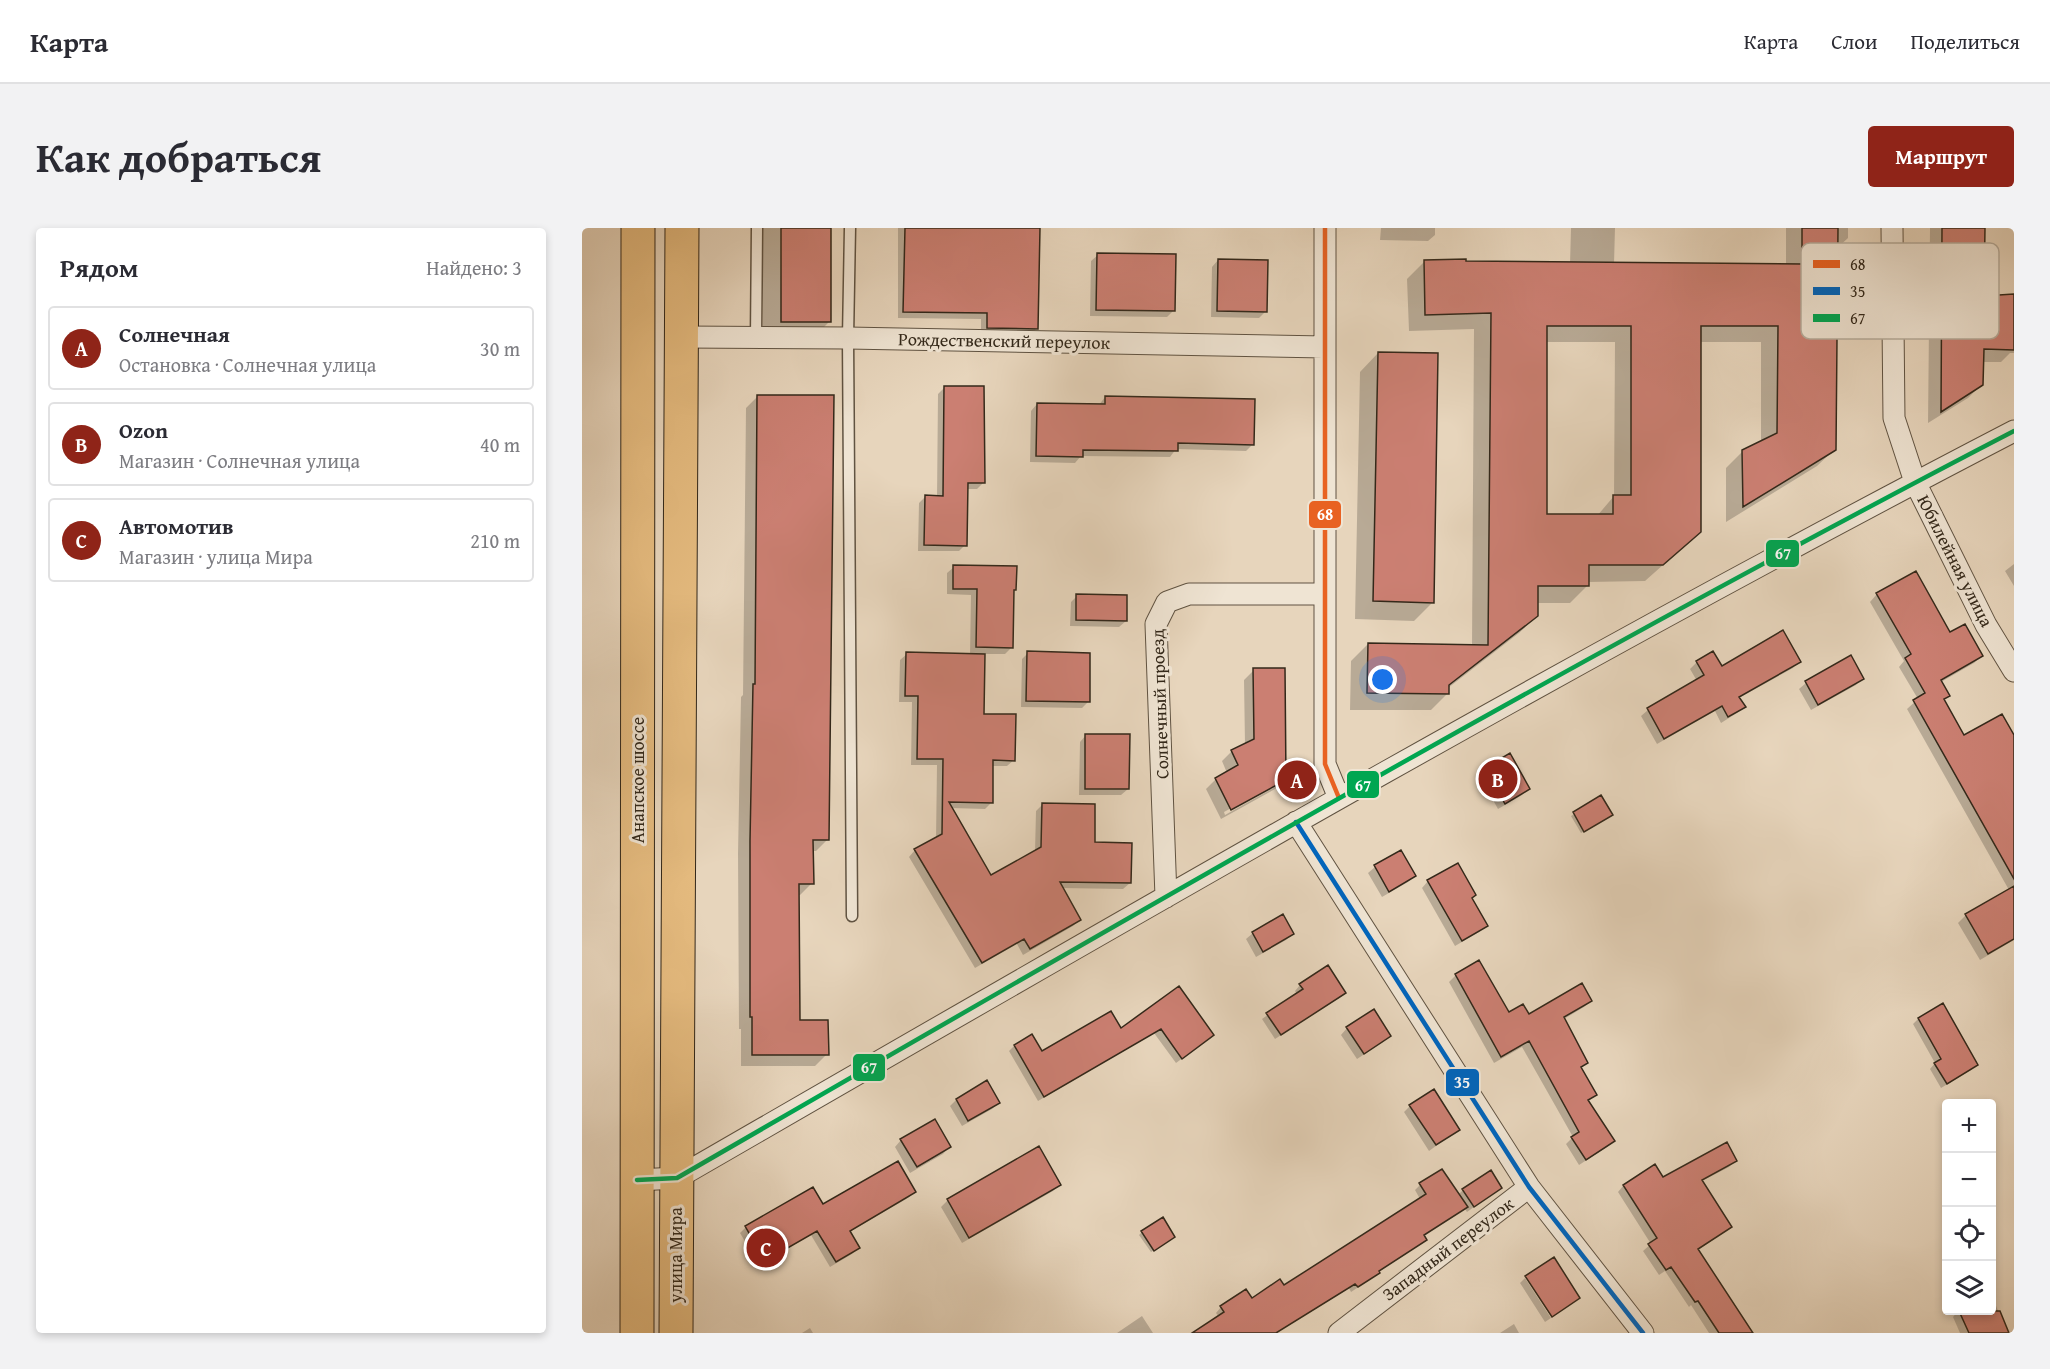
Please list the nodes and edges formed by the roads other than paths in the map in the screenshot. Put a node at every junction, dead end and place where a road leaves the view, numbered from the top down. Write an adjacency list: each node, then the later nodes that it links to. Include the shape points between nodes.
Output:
1 (638, 228): 22 (main road, Анапское шоссе)
2 (682, 228): 8 (main road)
3 (758, 228): 9 (lane)
4 (849, 228): 10 (lane)
5 (1325, 228): 12 (street)
6 (1892, 228): 7 (street, Юбилейная улица)
7 (1892, 243)
8 (682, 338): 9 (street, Рождественский переулок); 21 (main road)
9 (756, 338): 10 (street, Рождественский переулок)
10 (848, 338): 12 (street, Рождественский переулок); 20 (lane)
11 (1893, 339): 14 (street, Юбилейная улица, via 1894,418)
12 (1325, 347): 15 (street)
13 (2014, 431): 14 (street)
14 (1915, 482): 16 (street, Юбилейная улица, via 1986,625); 17 (street)
15 (1325, 594): 17 (street, via 1324,764); 19 (street, Солнечный проезд, via 1189,594 1167,602 1156,624)
16 (2014, 671)
17 (1339, 798): 18 (street)
18 (1296, 822): 19 (street); 23 (street)
19 (1166, 897): 21 (street)
20 (852, 916)
21 (677, 1178): 22 (street); 25 (main road, улица Мира)
22 (637, 1180): 24 (main road, Анапское шоссе)
23 (1529, 1188): 26 (street, Западный переулок); 27 (street)
24 (637, 1333)
25 (676, 1333)
26 (1339, 1333)
27 (1643, 1333)

